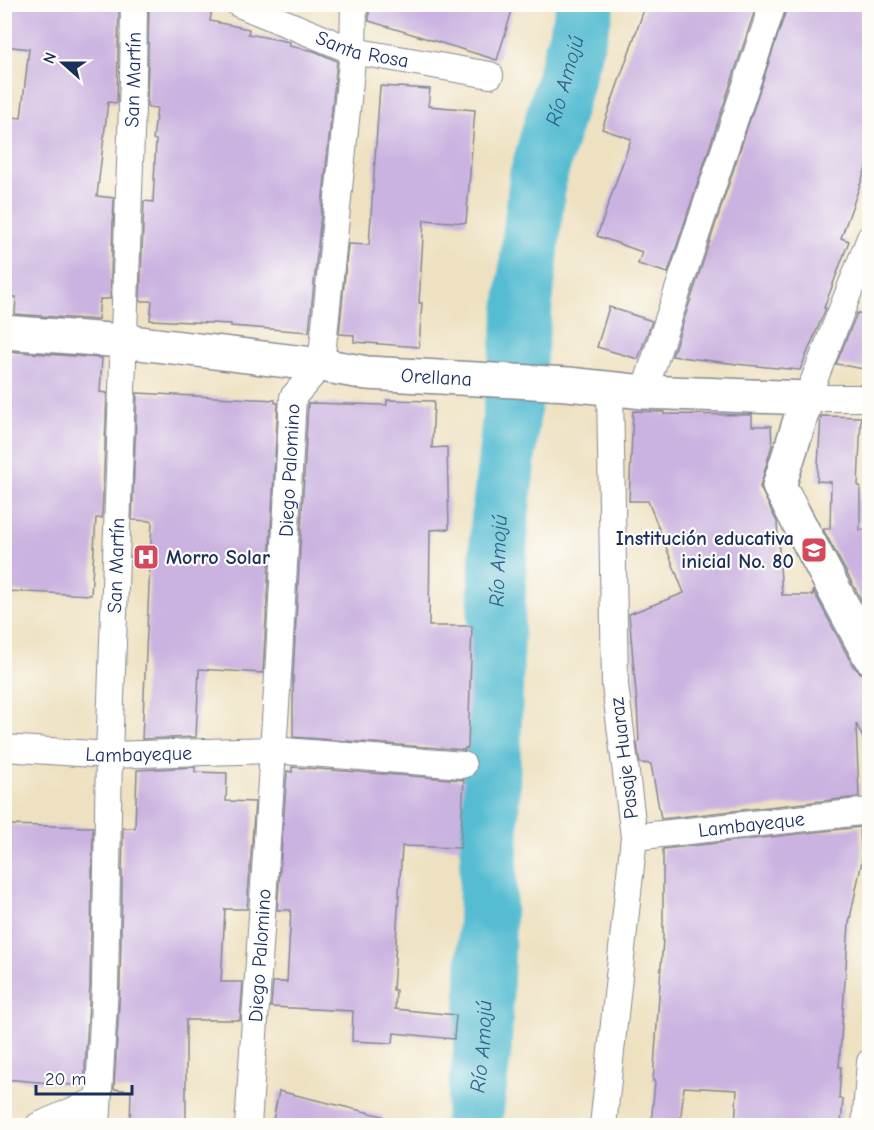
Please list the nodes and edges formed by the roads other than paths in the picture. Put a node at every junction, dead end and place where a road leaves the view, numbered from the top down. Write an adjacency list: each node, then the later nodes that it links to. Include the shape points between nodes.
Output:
1 (134, 4): 9 (street, San Martín)
2 (239, 4): 5 (street, Santa Rosa)
3 (354, 4): 5 (street)
4 (773, 4): 12 (street)
5 (353, 51): 6 (street, Santa Rosa); 10 (street)
6 (490, 75)
7 (870, 238): 14 (street)
8 (4, 332): 9 (street, Orellana)
9 (123, 341): 10 (street, Orellana); 18 (street, San Martín)
10 (321, 365): 11 (street, Orellana, via 367,373); 17 (street, Diego Palomino, via 293,397)
11 (610, 388): 12 (street, Orellana); 21 (street, Pasaje Huaraz, via 615,686)
12 (644, 392): 14 (street, Orellana)
13 (870, 398): 14 (street, Orellana)
14 (807, 399): 15 (street, via 779,486)
15 (870, 657)
16 (4, 748): 18 (street, Lambayeque)
17 (272, 750): 18 (street, Lambayeque); 19 (street, Lambayeque); 25 (street, Diego Palomino)
18 (109, 755): 23 (street, San Martín, via 105,987)
19 (463, 765)
20 (870, 811): 21 (street, Lambayeque)
21 (634, 837): 26 (street, Pasaje Huaraz)
22 (870, 1062): 27 (street)
23 (97, 1113): 24 (street)
24 (38, 1125)
25 (248, 1125)
26 (603, 1125)
27 (865, 1125)

